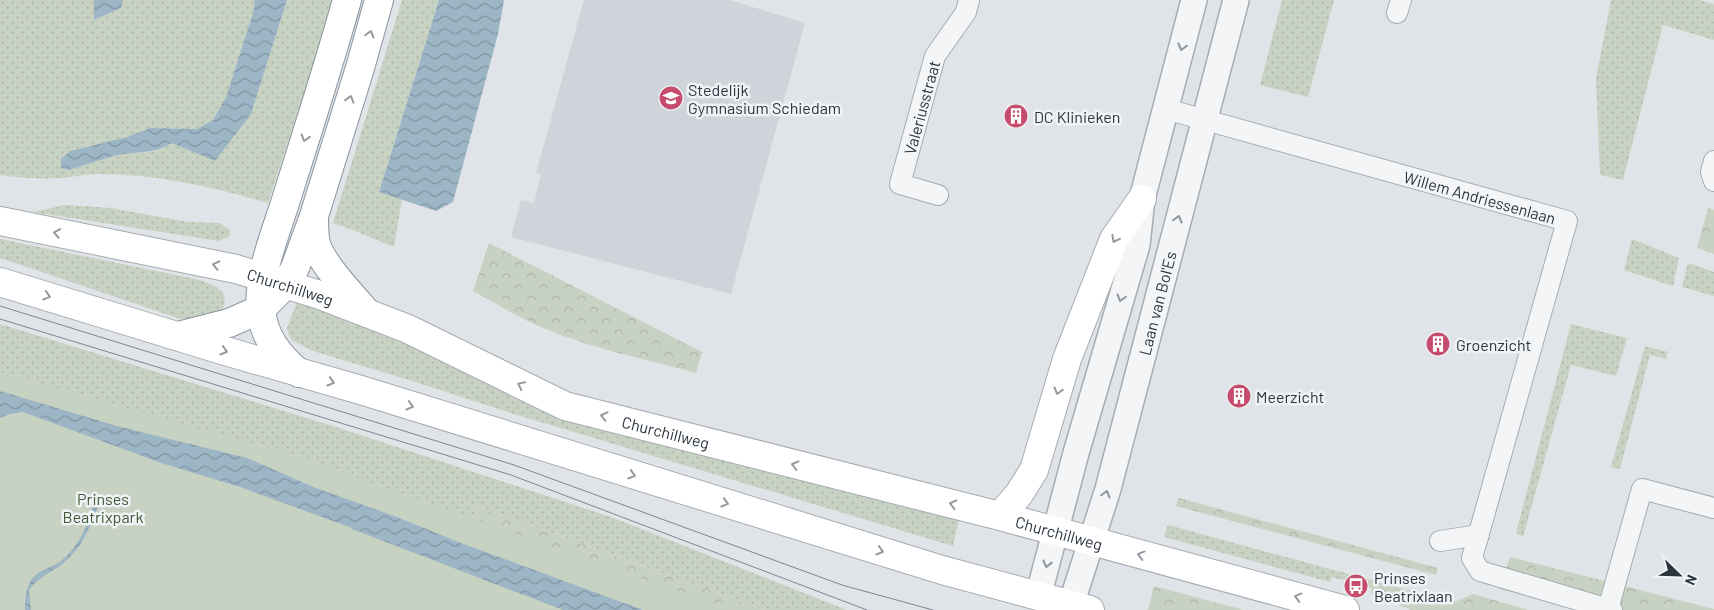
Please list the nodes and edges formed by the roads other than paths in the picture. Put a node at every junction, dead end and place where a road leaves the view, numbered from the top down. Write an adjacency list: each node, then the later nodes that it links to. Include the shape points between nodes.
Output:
1 (347, 0): 14 (main road, one-way to 14)
2 (379, 0): 12 (main road, one-way to 2)
3 (969, 0): 10 (street, Valeriusstraat, via 966,12 936,56 900,184)
4 (1194, 0): 6 (street, Laan van Bol'Es, one-way to 6)
5 (1236, 0): 7 (street, Laan van Bol'Es)
6 (1166, 109): 7 (street, Willem Andriessenlaan); 11 (street, Laan van Bol'Es)
7 (1204, 120): 23 (street, Willem Andriessenlaan, via 1567,221); 24 (street, Laan van Bol'Es, one-way to 7)
8 (1714, 161): 9 (street, via 1711,172)
9 (1714, 181)
10 (938, 195)
11 (1142, 199): 21 (main road, one-way to 21, via 1114,239 1067,359 1034,470); 22 (street, Laan van Bol'Es, one-way to 22, via 1137,245)
12 (314, 216): 14 (main road, via 295,268); 17 (main road, via 315,238 322,258)
13 (0, 221): 14 (main road, Churchillweg, one-way to 13, via 228,267)
14 (274, 281): 16 (main road, via 260,294); 17 (main road, Churchillweg)
15 (0, 282): 18 (main road, one-way to 18)
16 (261, 309): 18 (main road, via 229,323); 19 (main road, via 263,324 274,349)
17 (367, 313): 21 (main road, Churchillweg, one-way to 17, via 565,406 408,329)
18 (178, 336): 19 (main road, one-way to 19)
19 (299, 373): 26 (main road, one-way to 26, via 942,570)
20 (1714, 508): 28 (street, via 1642,489)
21 (1000, 516): 22 (main road, Churchillweg)
22 (1055, 530): 24 (main road, Churchillweg); 26 (street, Laan van Bol'Es, one-way to 26)
23 (1479, 535): 25 (street); 28 (street, Willem Andriessenlaan, via 1472,558 1480,571)
24 (1092, 541): 27 (street, Laan van Bol'Es); 29 (main road, Churchillweg, one-way to 24)
25 (1440, 541)
26 (1036, 603): 27 (main road)
27 (1077, 608)
28 (1610, 609)
29 (1345, 610)

